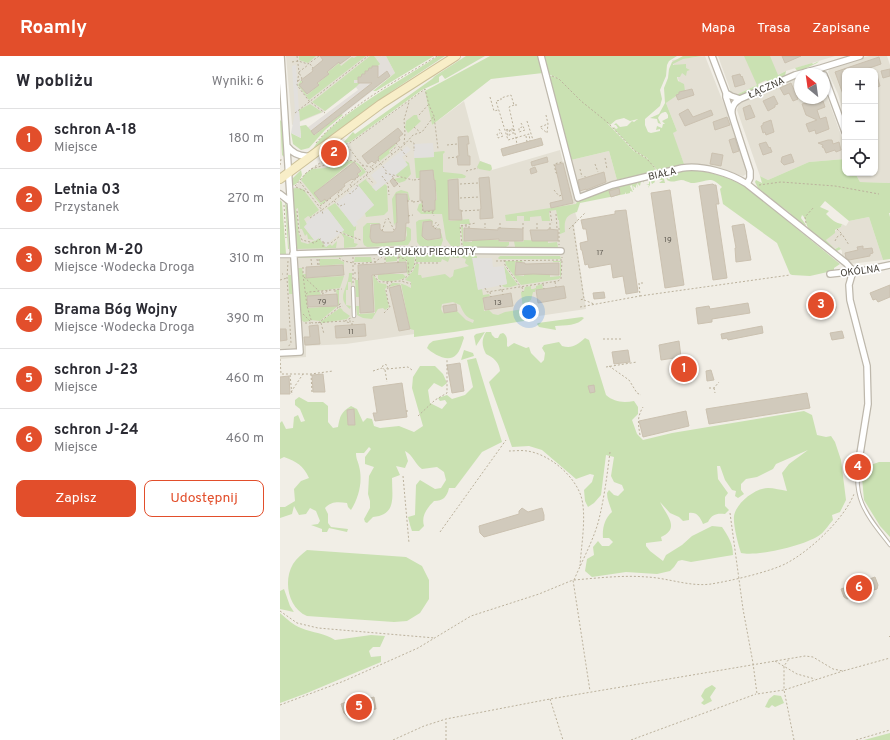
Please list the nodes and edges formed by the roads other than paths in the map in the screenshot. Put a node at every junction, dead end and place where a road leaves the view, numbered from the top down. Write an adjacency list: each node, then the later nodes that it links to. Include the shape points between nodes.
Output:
1 (281, 56): 11 (street)
2 (456, 56): 15 (main road, via 381,104)
3 (541, 56): 18 (street, BIAŁA, via 578,198 612,185 686,167 733,176)
4 (712, 56): 9 (street)
5 (860, 56): 6 (street, ŁĄCZNA)
6 (830, 70)
7 (794, 75): 10 (street, ŁĄCZNA)
8 (830, 92): 13 (street)
9 (726, 93): 10 (street); 12 (street)
10 (740, 99): 12 (street, ŁĄCZNA, via 733,106)
11 (282, 116): 14 (street)
12 (733, 118): 18 (street, via 750,171)
13 (842, 124)
14 (286, 144): 15 (street, via 294,153); 16 (street)
15 (311, 156): 16 (main road)
16 (289, 173): 17 (main road); 20 (street)
17 (280, 179)
18 (749, 185): 25 (street, BIAŁA)
19 (280, 194): 20 (street)
20 (289, 201): 22 (street)
21 (560, 251): 22 (street, 63. PUŁKU PIECHOTY, via 414,250)
22 (291, 255): 23 (lane); 29 (street, via 300,352)
23 (280, 256)
24 (890, 265): 25 (street, OKÓLNA)
25 (853, 271): 26 (street, OKÓLNA); 30 (street, via 849,285 850,300 867,366 868,404)
26 (830, 274)
27 (353, 288): 28 (lane)
28 (352, 315)
29 (280, 353)
30 (859, 460): 31 (lane, via 857,487 863,507)
31 (890, 545)

